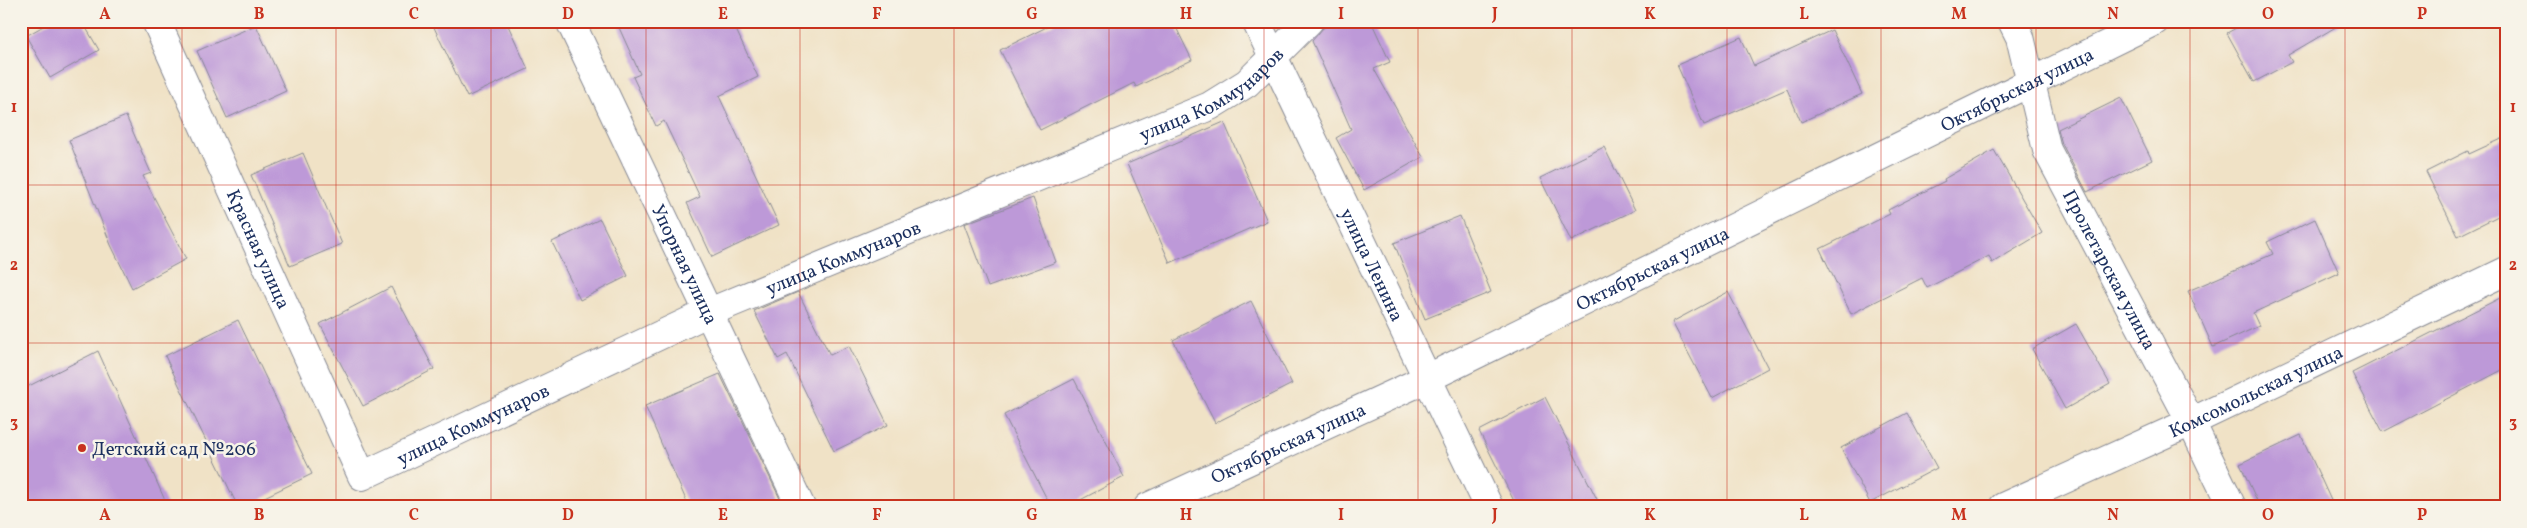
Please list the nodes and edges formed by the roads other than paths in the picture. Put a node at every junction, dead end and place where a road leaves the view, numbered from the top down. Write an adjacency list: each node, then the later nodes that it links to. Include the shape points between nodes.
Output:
1 (156, 21): 13 (street, Красная улица)
2 (570, 21): 10 (street, Упорная улица)
3 (1256, 21): 7 (street, улица Ленина)
4 (1309, 21): 7 (street, улица Коммунаров)
5 (2012, 21): 8 (street, Пролетарская улица, via 2020,37)
6 (2155, 21): 8 (street, Октябрьская улица)
7 (1274, 56): 10 (street, улица Коммунаров, via 1247,83 1210,106); 11 (street, улица Ленина)
8 (2030, 82): 11 (street, Октябрьская улица); 12 (street, Пролетарская улица, via 2048,150)
9 (2506, 270): 12 (street, Комсомольская улица)
10 (707, 313): 13 (street, улица Коммунаров); 14 (street, Упорная улица)
11 (1426, 379): 15 (street, Октябрьская улица); 16 (street, улица Ленина)
12 (2191, 422): 17 (street, Комсомольская улица); 18 (street, Пролетарская улица)
13 (362, 476)
14 (801, 507)
15 (1148, 507)
16 (1489, 507)
17 (2003, 507)
18 (2232, 507)

